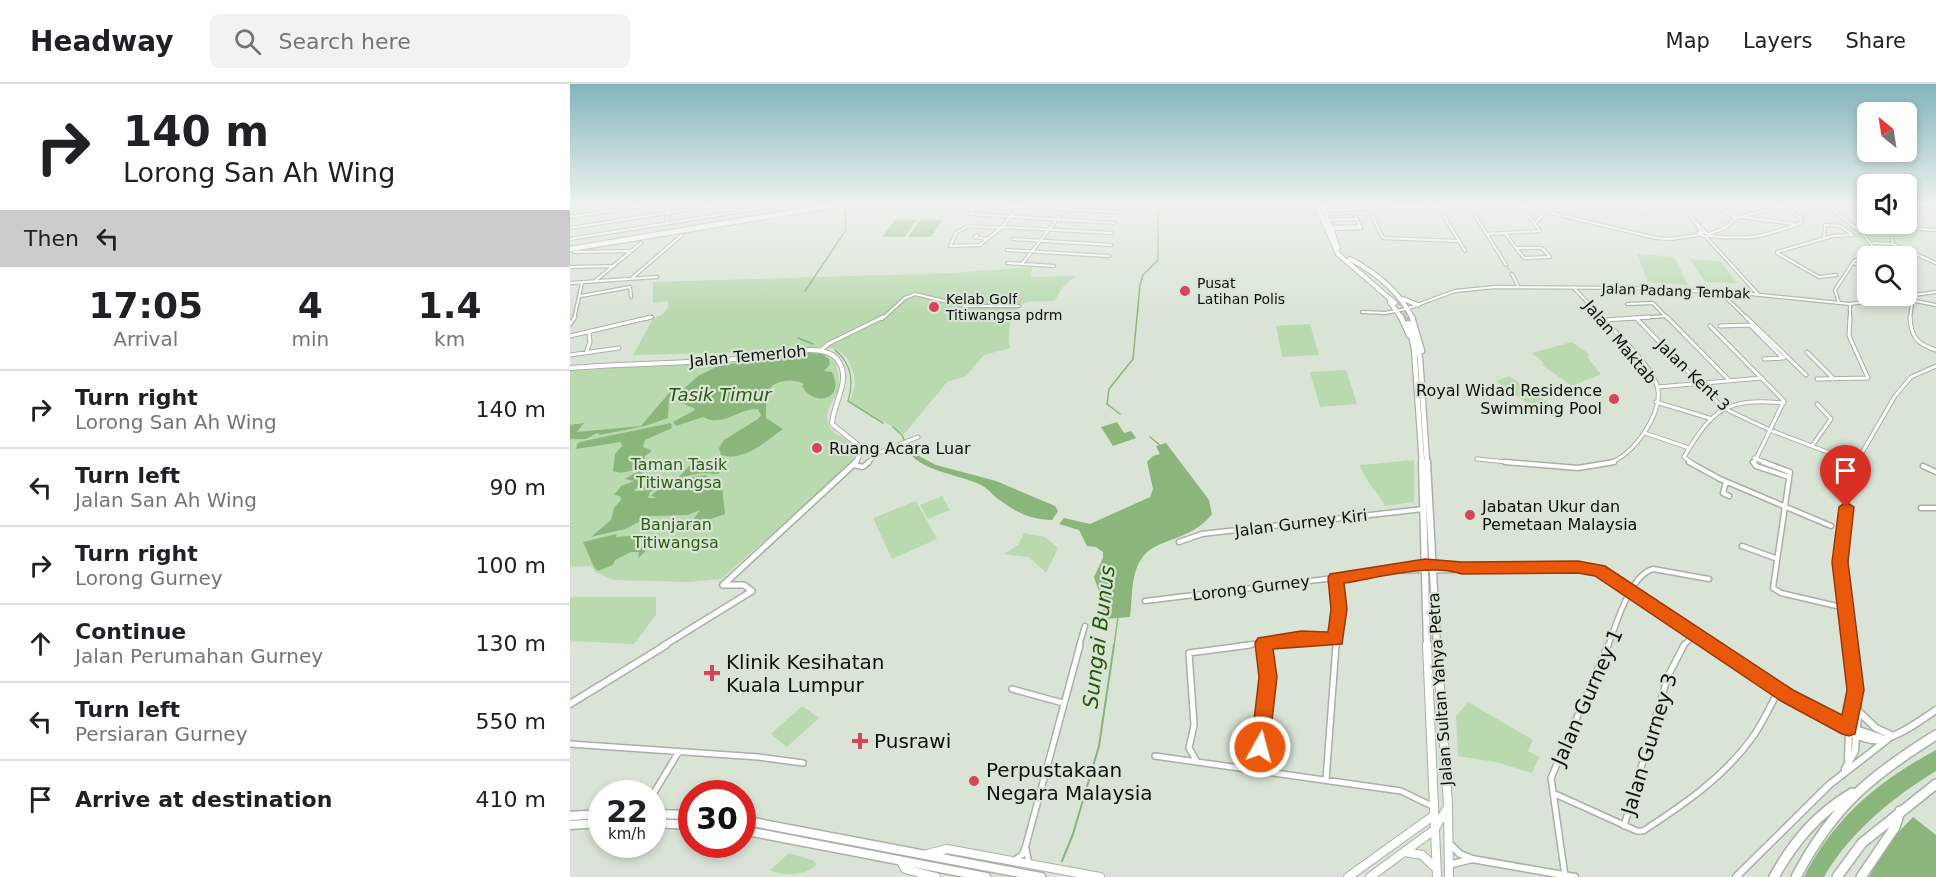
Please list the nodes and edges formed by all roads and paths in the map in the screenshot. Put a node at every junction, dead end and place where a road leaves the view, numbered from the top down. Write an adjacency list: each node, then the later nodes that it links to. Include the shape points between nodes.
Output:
1 (616, 241): 23 (highway)
2 (619, 241): 23 (highway)
3 (675, 241): 43 (street)
4 (951, 241): 5 (street, via 950,246 980,245)
5 (985, 241)
6 (1039, 241): 27 (street)
7 (1054, 241): 20 (street)
8 (1331, 241): 30 (main road)
9 (1336, 241): 30 (main road)
10 (1459, 241): 26 (street)
11 (1491, 241): 38 (street)
12 (1511, 241): 22 (street)
13 (1712, 241): 51 (street)
14 (1816, 241): 41 (street, via 1776,252 1819,277)
15 (1870, 241): 18 (street)
16 (1892, 241): 19 (street)
17 (641, 243): 25 (street)
18 (1872, 243): 19 (street); 21 (street)
19 (1893, 244): 33 (street)
20 (1112, 245)
21 (1873, 246)
22 (1516, 248): 22 (street, via 1542,248 1550,257 1524,258)
23 (571, 249): 25 (street)
24 (1007, 250): 27 (street)
25 (632, 251): 36 (street)
26 (1465, 251)
27 (1031, 252): 28 (street); 34 (street)
28 (1109, 256)
29 (1857, 259): 31 (street)
30 (1349, 261): 66 (main road); 66 (main road, via 1366,268)
31 (1853, 262): 35 (street); 56 (street, via 1835,290)
32 (1007, 263): 34 (street)
33 (1936, 263)
34 (1022, 264): 37 (street)
35 (1857, 264)
36 (614, 266): 39 (street); 44 (street)
37 (1054, 266)
38 (1506, 266)
39 (570, 267)
40 (1512, 274): 47 (street)
41 (1836, 275)
42 (657, 277): 43 (street)
43 (631, 278): 44 (street)
44 (594, 281): 46 (street)
45 (570, 283): 46 (street)
46 (582, 283): 53 (street)
47 (1518, 286): 48 (street, Jalan Padang Tembak); 62 (street, Jalan Padang Tembak, via 1451,293)
48 (1573, 287): 49 (street, Jalan Padang Tembak); 71 (street, Jalan Maktab)
49 (1720, 292): 51 (street, Jalan Padang Tembak); 74 (street)
50 (1936, 292): 52 (street, Jalan Padang Tembak)
51 (1757, 294): 56 (street, Jalan Padang Tembak)
52 (1917, 294)
53 (581, 296): 54 (street, via 627,286); 72 (street)
54 (631, 297)
55 (1917, 301): 60 (street)
56 (1839, 303): 59 (street, Jalan Padang Tembak)
57 (1857, 303): 59 (street, Jalan Padang Tembak)
58 (1627, 304): 68 (street, via 1653,303)
59 (1850, 304): 94 (street, via 1849,336 1868,378)
60 (1936, 305)
61 (1019, 306): 81 (street, via 965,306 915,294 880,320)
62 (1419, 306): 64 (street, Jalan Padang Tembak); 66 (main road); 66 (main road)
63 (1911, 306): 80 (street, via 1913,337 1921,345)
64 (1410, 309): 66 (main road); 66 (main road); 66 (street, Jalan Padang Tembak)
65 (1362, 312): 67 (street)
66 (1403, 312): 67 (main road); 67 (main road); 89 (main road, Jalan Sultan Yahya Petra); 89 (main road)
67 (1388, 313)
68 (1666, 316): 70 (street); 95 (street)
69 (652, 317): 77 (street)
70 (1636, 318): 71 (street); 96 (street, Jalan Kent 3)
71 (1604, 320): 97 (street, Jalan Maktab)
72 (570, 324)
73 (1749, 325): 74 (street); 76 (street); 85 (street)
74 (1755, 325): 86 (street)
75 (1710, 326): 92 (street)
76 (1720, 326)
77 (589, 332): 78 (street); 83 (street)
78 (570, 336)
79 (619, 348): 83 (street)
80 (1936, 350)
81 (821, 351): 90 (street, Jalan Temerloh); 111 (street, Jalan Temerloh, via 835,357 842,369 843,386 832,424 858,443 860,454)
82 (1807, 352): 94 (street)
83 (586, 353): 84 (street)
84 (570, 355)
85 (1784, 358): 86 (street); 87 (street)
86 (1790, 358): 91 (street)
87 (1764, 359)
88 (1936, 366): 110 (street, via 1906,380)
89 (1418, 367): 108 (main road, Jalan Sultan Yahya Petra)
90 (570, 368)
91 (1806, 375)
92 (1762, 378): 95 (street); 99 (street)
93 (1817, 379): 94 (street)
94 (1835, 379)
95 (1730, 381): 96 (street)
96 (1699, 384): 97 (street); 101 (street, Jalan Kent 3)
97 (1658, 387): 98 (street, Jalan Maktab)
98 (1656, 402): 102 (street); 104 (street, Jalan Maktab)
99 (1784, 403): 101 (street, via 1762,401); 103 (street)
100 (1816, 404): 106 (street, via 1831,419)
101 (1723, 408): 102 (street); 103 (street, Jalan Kent 3)
102 (1709, 418): 107 (street)
103 (1770, 430): 106 (street, Jalan Kent 3); 116 (street, via 1753,462 1789,477)
104 (1645, 433): 107 (street); 109 (street, Jalan Maktab, via 1624,458 1596,467)
105 (918, 437): 111 (street, via 878,453 863,467)
106 (1812, 446): 110 (street, Jalan Kent 3)
107 (1689, 448): 114 (street, via 1684,457 1689,463)
108 (1425, 456): 119 (main road, Jalan Sultan Yahya Petra); 124 (main road, Jalan Sultan Yahya Petra)
109 (1477, 459)
110 (1856, 463): 129 (street, via 1848,491 1840,562)
111 (854, 465): 138 (street, via 723,585 744,585 752,591)
112 (1923, 466): 113 (street)
113 (1936, 472)
114 (1726, 482): 115 (street, via 1723,493); 116 (street)
115 (1728, 496)
116 (1784, 507): 120 (street); 123 (street)
117 (1921, 508): 118 (street)
118 (1936, 508)
119 (1424, 509): 121 (street, Jalan Gurney Kiri, via 1206,534); 124 (main road, Jalan Sultan Yahya Petra)
120 (1831, 526)
121 (1179, 542)
122 (1742, 546): 123 (street)
123 (1776, 558): 129 (street, via 1773,586 1777,591)
124 (1429, 567): 125 (street, Lorong Gurney); 127 (street, via 1586,567 1605,573); 158 (main road, Jalan Sultan Yahya Petra); 160 (main road, Jalan Sultan Yahya Petra)
125 (1336, 578): 128 (street, Lorong Gurney); 132 (street)
126 (1709, 579): 127 (street, Jalan Gurney 1, via 1649,570 1637,579)
127 (1632, 592): 131 (street); 157 (street, Jalan Gurney 1, via 1551,778)
128 (1145, 601)
129 (1845, 609): 136 (street)
130 (1084, 626): 137 (street)
131 (1695, 634): 135 (street); 166 (street, Jalan Gurney 3, via 1684,644 1662,691)
132 (1336, 639): 133 (street); 154 (street)
133 (1263, 643): 148 (street, via 1190,653 1194,725 1190,748); 151 (street, via 1268,677)
134 (1012, 689): 137 (street)
135 (1779, 690): 141 (street); 166 (street, via 1749,741 1689,802 1643,831)
136 (1856, 690): 140 (street); 141 (street)
137 (1063, 703): 170 (street)
138 (570, 704)
139 (1936, 710): 144 (street)
140 (1859, 712): 142 (street); 144 (street, via 1876,728)
141 (1849, 730): 142 (street); 149 (street)
142 (1856, 734): 144 (street, via 1877,741); 149 (street, via 1855,751)
143 (1936, 735): 156 (highway)
144 (1893, 736): 152 (street)
145 (570, 744): 146 (street)
146 (679, 752): 150 (street); 153 (street)
147 (1155, 756): 148 (street)
148 (1196, 760): 151 (street)
149 (1848, 760): 152 (street)
150 (802, 763)
151 (1257, 770): 154 (street)
152 (1844, 772): 189 (street)
153 (662, 780)
154 (1326, 780): 160 (street, via 1401,791)
155 (1936, 784): 159 (highway)
156 (1857, 790): 190 (highway, via 1830,805 1803,829); 191 (highway, via 1811,847)
157 (1554, 794): 166 (street); 180 (street, Jalan Gurney 1)
158 (1448, 805): 167 (main road); 169 (main road, Jalan Sultan Yahya Petra)
159 (1900, 811): 192 (highway, via 1862,843); 193 (highway, via 1895,827)
160 (1433, 812): 167 (main road, Jalan Sultan Yahya Petra); 185 (main road)
161 (588, 815): 162 (main road)
162 (570, 816)
163 (756, 823): 172 (main road)
164 (588, 824): 165 (main road)
165 (570, 825)
166 (1624, 826)
167 (1434, 830): 171 (main road); 179 (main road, Jalan Sultan Yahya Petra)
168 (756, 833): 174 (main road)
169 (1448, 842): 173 (street); 177 (main road, Jalan Sultan Yahya Petra)
170 (1026, 845): 175 (street, via 1022,855); 176 (street)
171 (1405, 852): 179 (main road, via 1422,855); 186 (main road)
172 (922, 855): 175 (main road, via 947,849); 178 (main road)
173 (1472, 859): 177 (street); 180 (street)
174 (901, 861): 178 (main road); 181 (main road, via 905,869)
175 (1011, 861): 176 (main road)
176 (1029, 864): 184 (main road)
177 (1449, 865): 187 (main road, Jalan Sultan Yahya Petra)
178 (962, 868): 182 (main road); 183 (main road)
179 (1436, 873)
180 (1565, 876): 188 (street)
181 (936, 877)
182 (986, 877)
183 (1041, 877)
184 (1100, 877)
185 (1348, 877)
186 (1370, 877)
187 (1449, 877)
188 (1575, 877)
189 (1736, 877)
190 (1774, 877)
191 (1796, 877)
192 (1838, 877)
193 (1862, 877)

